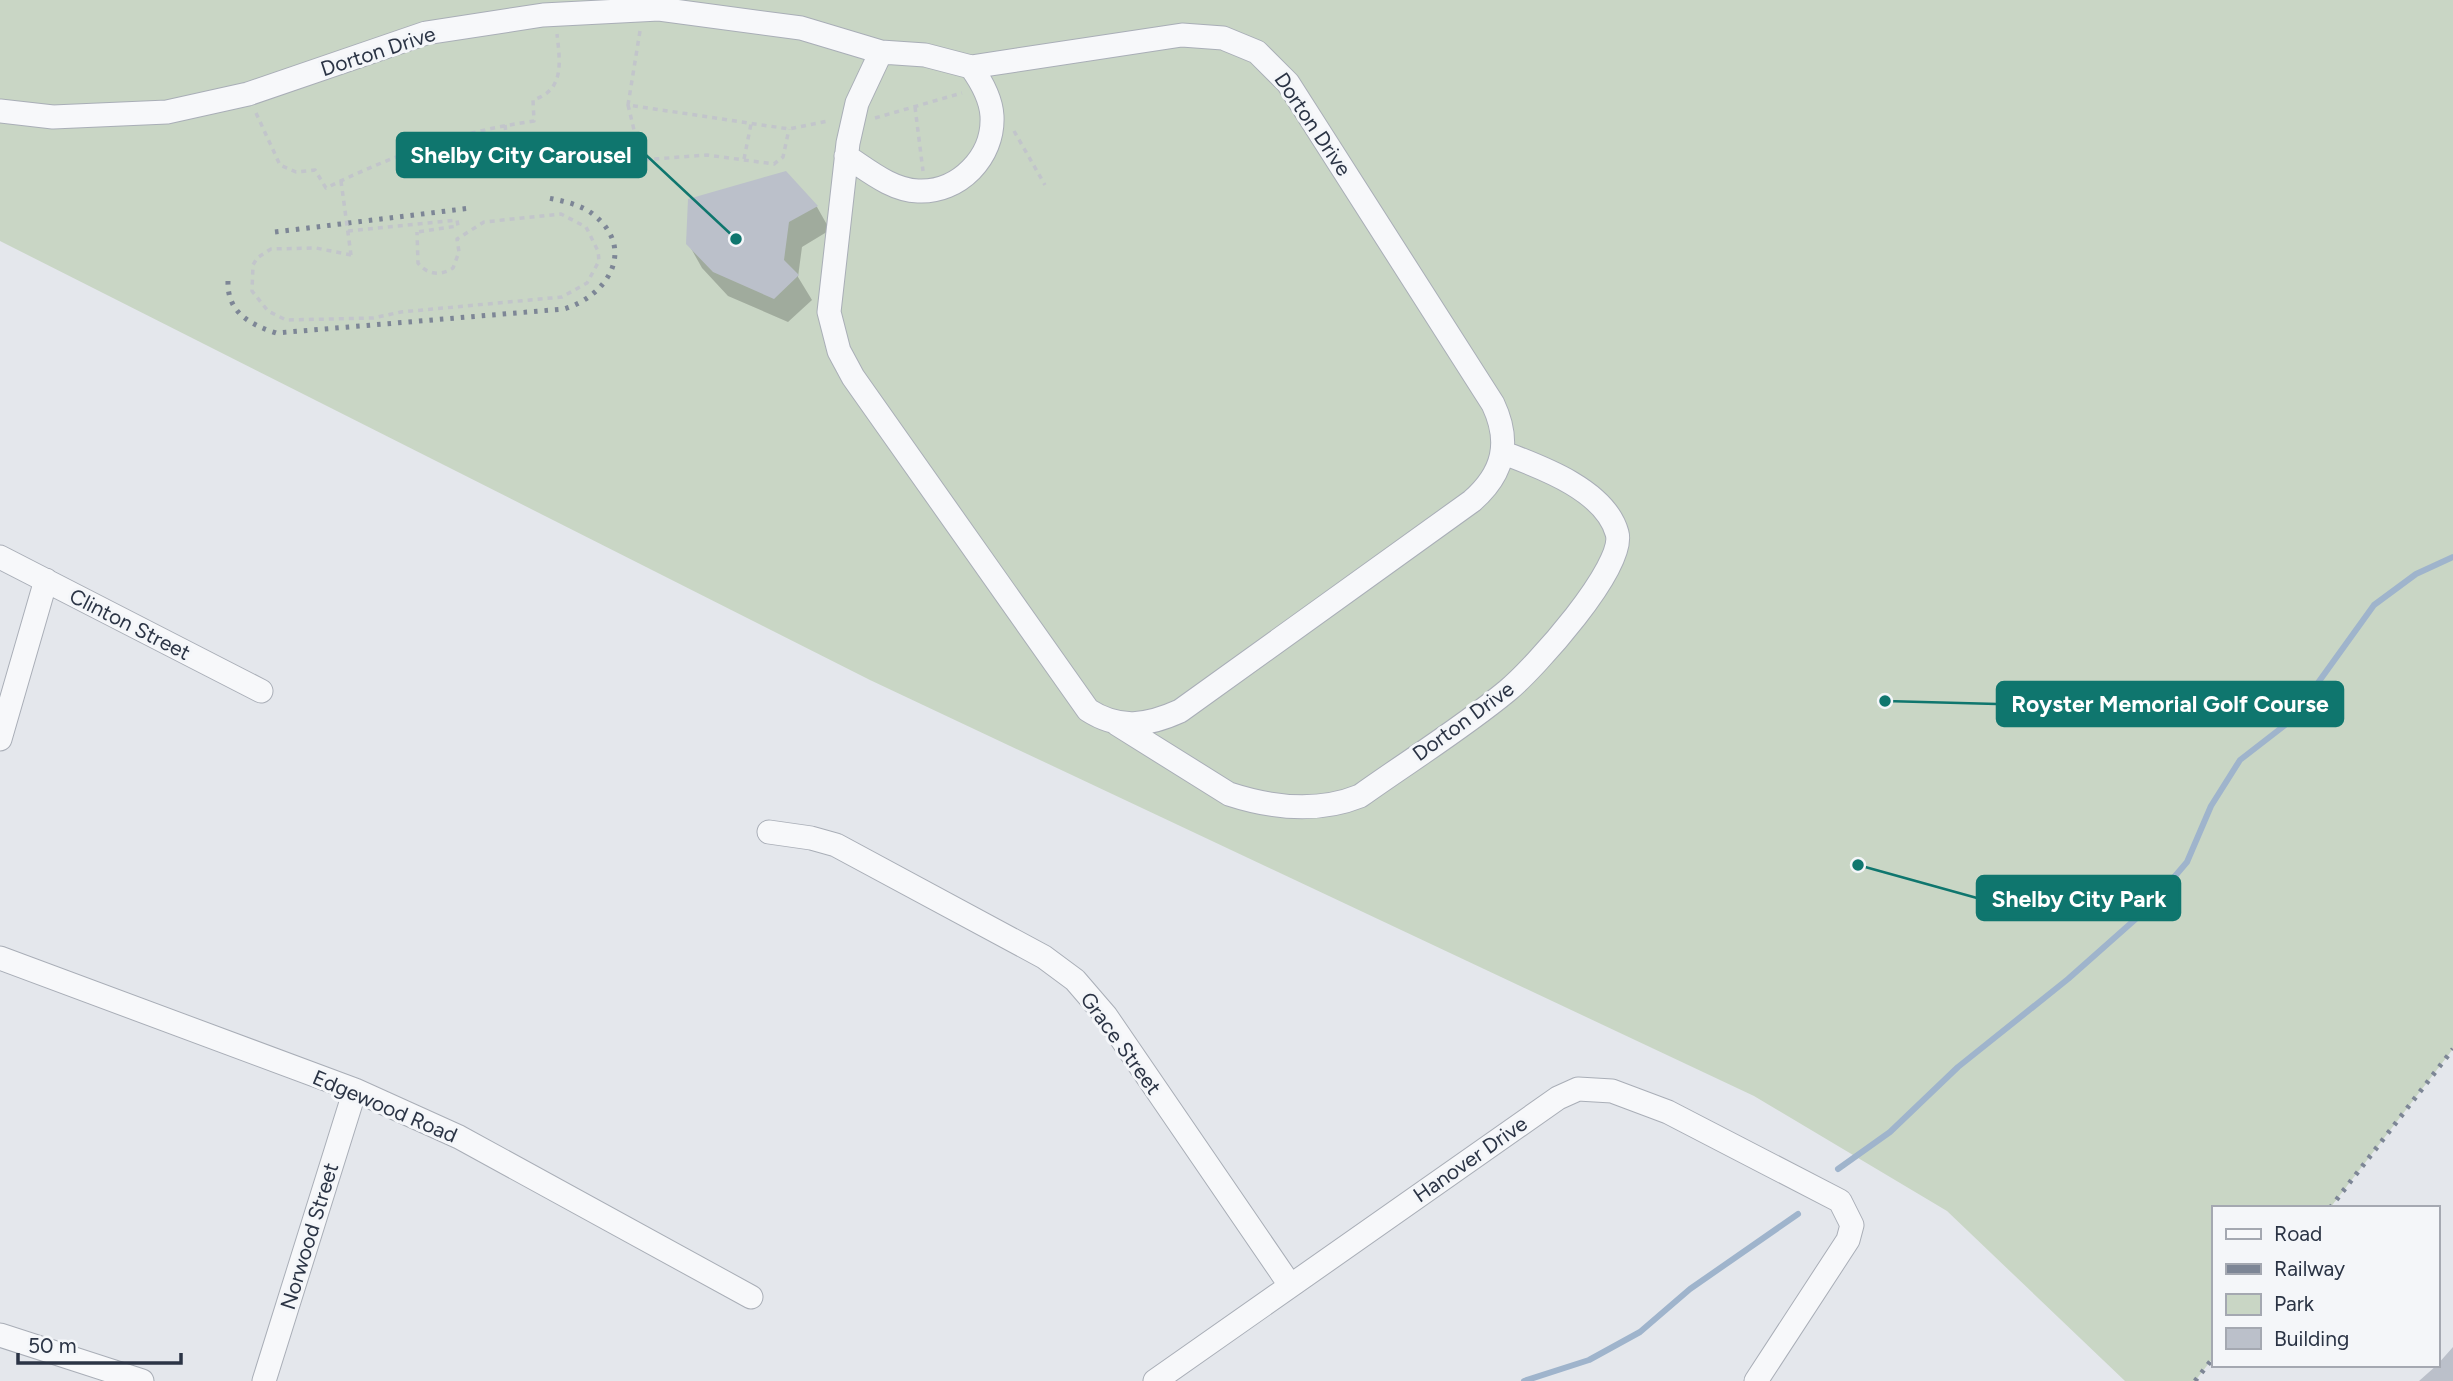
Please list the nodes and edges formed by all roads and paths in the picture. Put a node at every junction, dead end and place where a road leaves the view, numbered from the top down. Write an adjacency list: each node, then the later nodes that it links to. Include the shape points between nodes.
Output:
1 (643, 10): 2 (street, Dorton Drive); 3 (street, Dorton Drive, via 801,28); 7 (path)
2 (555, 15): 5 (street, Dorton Drive, via 426,33); 13 (path, via 561,65 556,85 533,100 534,121)
3 (881, 52): 4 (street, Dorton Drive, via 925,55); 15 (street, Dorton Drive, via 857,103)
4 (971, 67): 6 (street); 22 (street, Dorton Drive, via 1182,35 1223,38 1257,52 1299,98 1493,404 1501,421)
5 (248, 94): 9 (street, Dorton Drive, via 167,112 116,116 53,117); 18 (path, via 280,165 296,172 315,170 326,188)
6 (979, 96): 8 (path); 19 (path, via 1008,121); 20 (street, via 991,132 980,159 956,183)
7 (628, 105): 12 (path); 16 (path)
8 (915, 107): 11 (path); 20 (path)
9 (0, 111)
10 (828, 121): 14 (path)
11 (863, 122)
12 (751, 124): 14 (path); 17 (path)
13 (505, 125): 16 (path, via 510,170); 18 (path, via 419,146)
14 (789, 129): 17 (path, via 779,162)
15 (846, 156): 20 (street, via 892,185); 26 (street, Dorton Drive, via 829,312 839,351 1076,699 1098,717)
16 (640, 159): 17 (path, via 707,155)
17 (744, 159)
18 (341, 181): 21 (path, bridge)
19 (1045, 185)
20 (926, 190)
21 (348, 231): 21 (path, bridge, via 351,255 316,248 271,249 253,265 252,291 268,311 286,320 373,318 562,297 587,283 599,261 586,227 561,214 492,220 475,226 457,239 458,261 453,268 440,273 422,269 418,263 417,232 458,226 457,220)
22 (1504, 453): 26 (street, via 1493,480 1472,501 1180,711 1143,724); 26 (street, Dorton Drive, via 1565,479 1589,496 1617,531 1614,556 1554,644 1508,691 1371,788 1335,806 1300,807 1240,798)
23 (0, 557): 24 (street, Clinton Street)
24 (46, 580): 25 (street, Clinton Street); 27 (street)
25 (261, 691)
26 (1117, 724)
27 (0, 739)
28 (769, 832): 31 (street, Grace Street, via 836,845 1044,957 1075,980 1106,1016)
29 (0, 958): 30 (street, Edgewood Road)
30 (355, 1090): 32 (street, Edgewood Road, via 459,1138); 35 (street, Norwood Street)
31 (1290, 1285): 36 (street, Hanover Drive); 37 (street, Hanover Drive, via 1558,1098 1578,1089 1612,1091 1668,1112 1840,1201 1852,1225 1848,1240)
32 (751, 1297)
33 (0, 1335): 34 (street)
34 (142, 1381)
35 (264, 1381)
36 (1155, 1381)
37 (1756, 1381)

